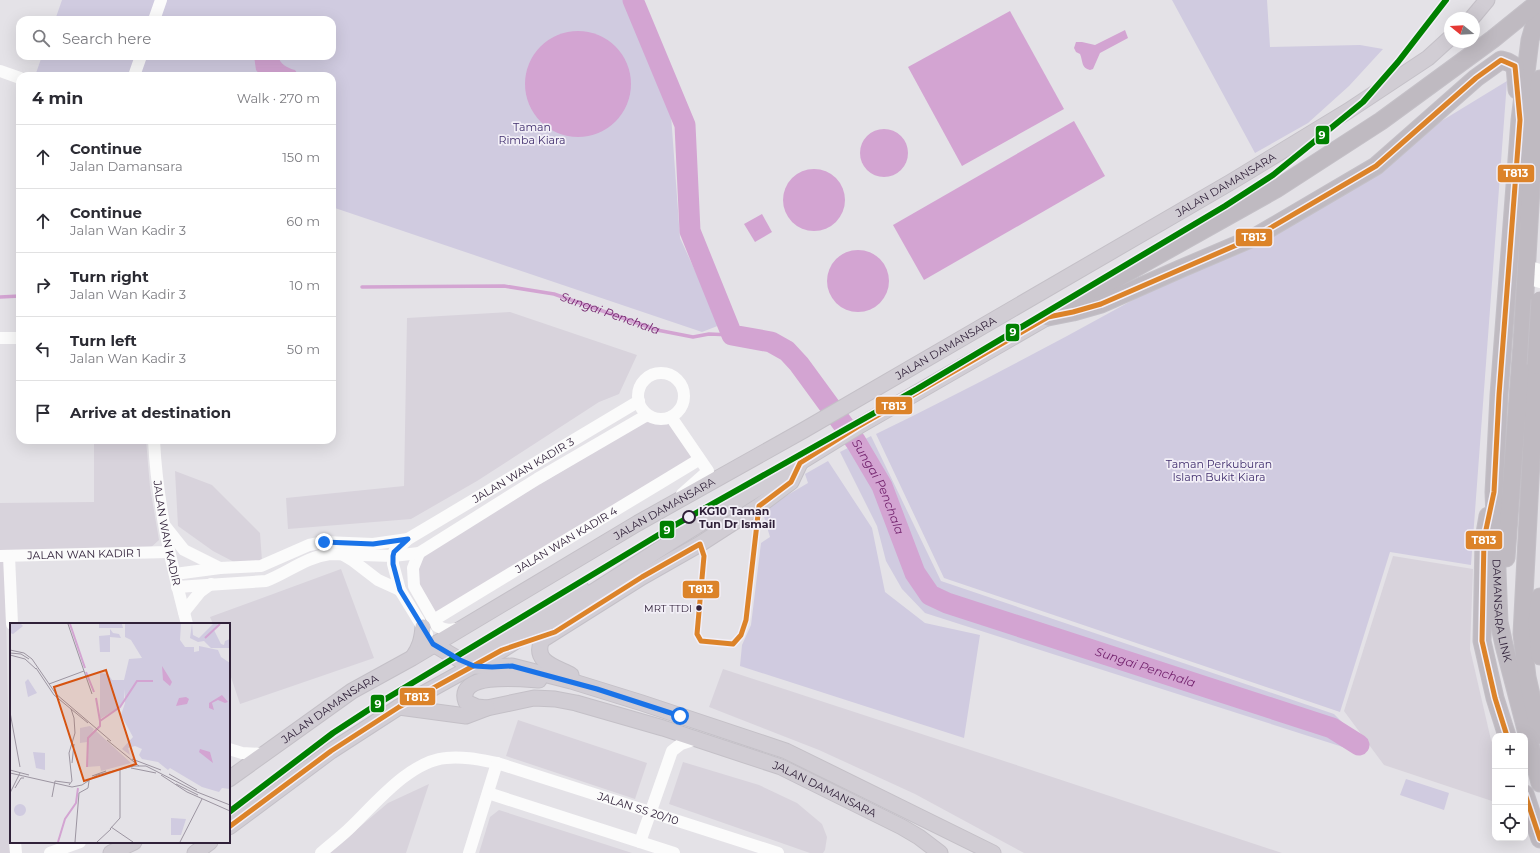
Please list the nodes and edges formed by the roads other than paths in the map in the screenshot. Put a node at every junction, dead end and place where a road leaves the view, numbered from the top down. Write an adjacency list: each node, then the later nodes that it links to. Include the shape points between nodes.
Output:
1 (161, 0): 6 (street)
2 (1487, 0): 5 (main road)
3 (1540, 1): 18 (highway, via 1493,39 1381,121 1276,189)
4 (1540, 5): 13 (highway, DAMANSARA LINK, via 1530,40)
5 (1477, 12)
6 (155, 16)
7 (1444, 43): 30 (main road, JALAN DAMANSARA, via 1428,58 1341,115 1231,182 850,404)
8 (140, 60): 10 (street)
9 (0, 72): 11 (street)
10 (135, 72)
11 (16, 77)
12 (1540, 80): 14 (highway)
13 (1520, 120): 18 (highway, via 1515,66 1501,60 1476,78 1376,166 1255,237 1101,304); 29 (highway, DAMANSARA LINK)
14 (1528, 224): 15 (highway, via 1537,242); 16 (highway)
15 (1540, 243)
16 (1533, 274): 20 (highway)
17 (1540, 300): 64 (highway, DAMANSARA LINK, bridge, via 1522,634 1527,677)
18 (1048, 317): 28 (main road)
19 (1540, 322): 20 (highway, via 1531,321)
20 (1522, 335): 52 (highway, via 1504,590)
21 (0, 338): 22 (street)
22 (16, 338)
23 (638, 401): 24 (street); 25 (street, via 643,381 655,374 670,375 681,384 684,399 682,406); 32 (street, JALAN WAN KADIR 3)
24 (647, 415): 25 (street, via 662,419); 36 (street, JALAN WAN KADIR 3)
25 (672, 416): 27 (street)
26 (154, 444): 31 (street, JALAN WAN KADIR)
27 (698, 457): 30 (street, via 708,471); 46 (street, JALAN WAN KADIR 4, via 695,462)
28 (800, 463): 33 (main road); 50 (main road, via 791,482 759,506)
29 (1494, 492): 52 (highway, DAMANSARA LINK, via 1499,622); 63 (highway, via 1484,539 1482,642)
30 (669, 505): 49 (main road, JALAN DAMANSARA)
31 (163, 524): 34 (street, JALAN WAN KADIR); 39 (street, via 184,550)
32 (408, 539): 38 (street, JALAN WAN KADIR 3, via 397,548); 39 (street, JALAN WAN KADIR 3, via 373,544 324,542 298,549 260,566)
33 (674, 540): 53 (main road); 56 (main road, via 602,575)
34 (169, 552): 37 (street, JALAN WAN KADIR 1); 40 (street, JALAN WAN KADIR)
35 (341, 553): 38 (street, JALAN WAN KADIR 3); 41 (street, JALAN WAN KADIR 3, via 310,558 266,581); 43 (street, via 378,580)
36 (418, 553): 38 (street, JALAN WAN KADIR 3); 46 (street, via 413,568 414,586)
37 (5, 556): 47 (street)
38 (393, 556): 43 (street)
39 (220, 568): 40 (street, JALAN WAN KADIR 3)
40 (175, 574): 42 (street, JALAN WAN KADIR)
41 (211, 584): 42 (street, JALAN WAN KADIR 3); 45 (street, via 200,592)
42 (177, 587): 45 (street, JALAN WAN KADIR)
43 (400, 590): 46 (street)
44 (1540, 597): 54 (highway, via 1537,622)
45 (184, 612): 48 (street, JALAN WAN KADIR)
46 (428, 622): 49 (street, via 449,631); 51 (street); 55 (main road, via 419,649)
47 (12, 623)
48 (187, 623)
49 (464, 627): 51 (main road, JALAN DAMANSARA)
50 (555, 632): 53 (main road); 59 (main road, via 542,640 539,647 539,654 544,661)
51 (433, 644): 55 (main road, JALAN DAMANSARA); 56 (main road, JALAN DAMANSARA)
52 (1504, 645): 71 (highway, DAMANSARA LINK)
53 (502, 650): 57 (main road)
54 (1540, 656)
55 (412, 658): 68 (main road, JALAN DAMANSARA, via 352,690)
56 (460, 660): 57 (main road, JALAN DAMANSARA)
57 (474, 666): 58 (main road, JALAN DAMANSARA, via 512,666); 60 (main road)
58 (571, 682): 59 (main road, JALAN DAMANSARA); 61 (main road, via 509,678 490,679 470,686 466,691 466,702)
59 (597, 689): 82 (main road, JALAN DAMANSARA, via 786,751)
60 (399, 707): 61 (main road, JALAN DAMANSARA, via 466,716); 75 (main road, via 331,751)
61 (487, 708): 62 (main road, JALAN DAMANSARA, via 534,698 555,700)
62 (663, 728): 65 (main road, JALAN DAMANSARA); 67 (street, via 670,740)
63 (1506, 733)
64 (1540, 735)
65 (696, 739): 67 (street, via 681,744); 91 (main road, JALAN DAMANSARA, via 780,767 902,827)
66 (230, 750): 68 (street)
67 (672, 751): 74 (street)
68 (263, 754): 70 (main road, JALAN DAMANSARA)
69 (497, 763): 72 (street); 74 (street, JALAN SS 20/10); 87 (street, JALAN SS 20/10, via 470,758 431,761 398,782)
70 (230, 778)
71 (1540, 783)
72 (488, 794): 77 (street); 88 (street)
73 (1528, 803): 76 (highway)
74 (650, 812): 77 (street); 90 (street, JALAN SS 20/10)
75 (230, 827)
76 (1540, 839)
77 (640, 842): 89 (street)
78 (15, 843): 83 (street)
79 (77, 843): 84 (street)
80 (132, 843): 85 (main road)
81 (209, 843): 86 (main road)
82 (972, 843): 92 (main road); 93 (main road, JALAN DAMANSARA)
83 (16, 853)
84 (50, 853)
85 (111, 853)
86 (195, 853)
87 (321, 853)
88 (469, 853)
89 (674, 853)
90 (778, 853)
91 (940, 853)
92 (984, 853)
93 (993, 853)

